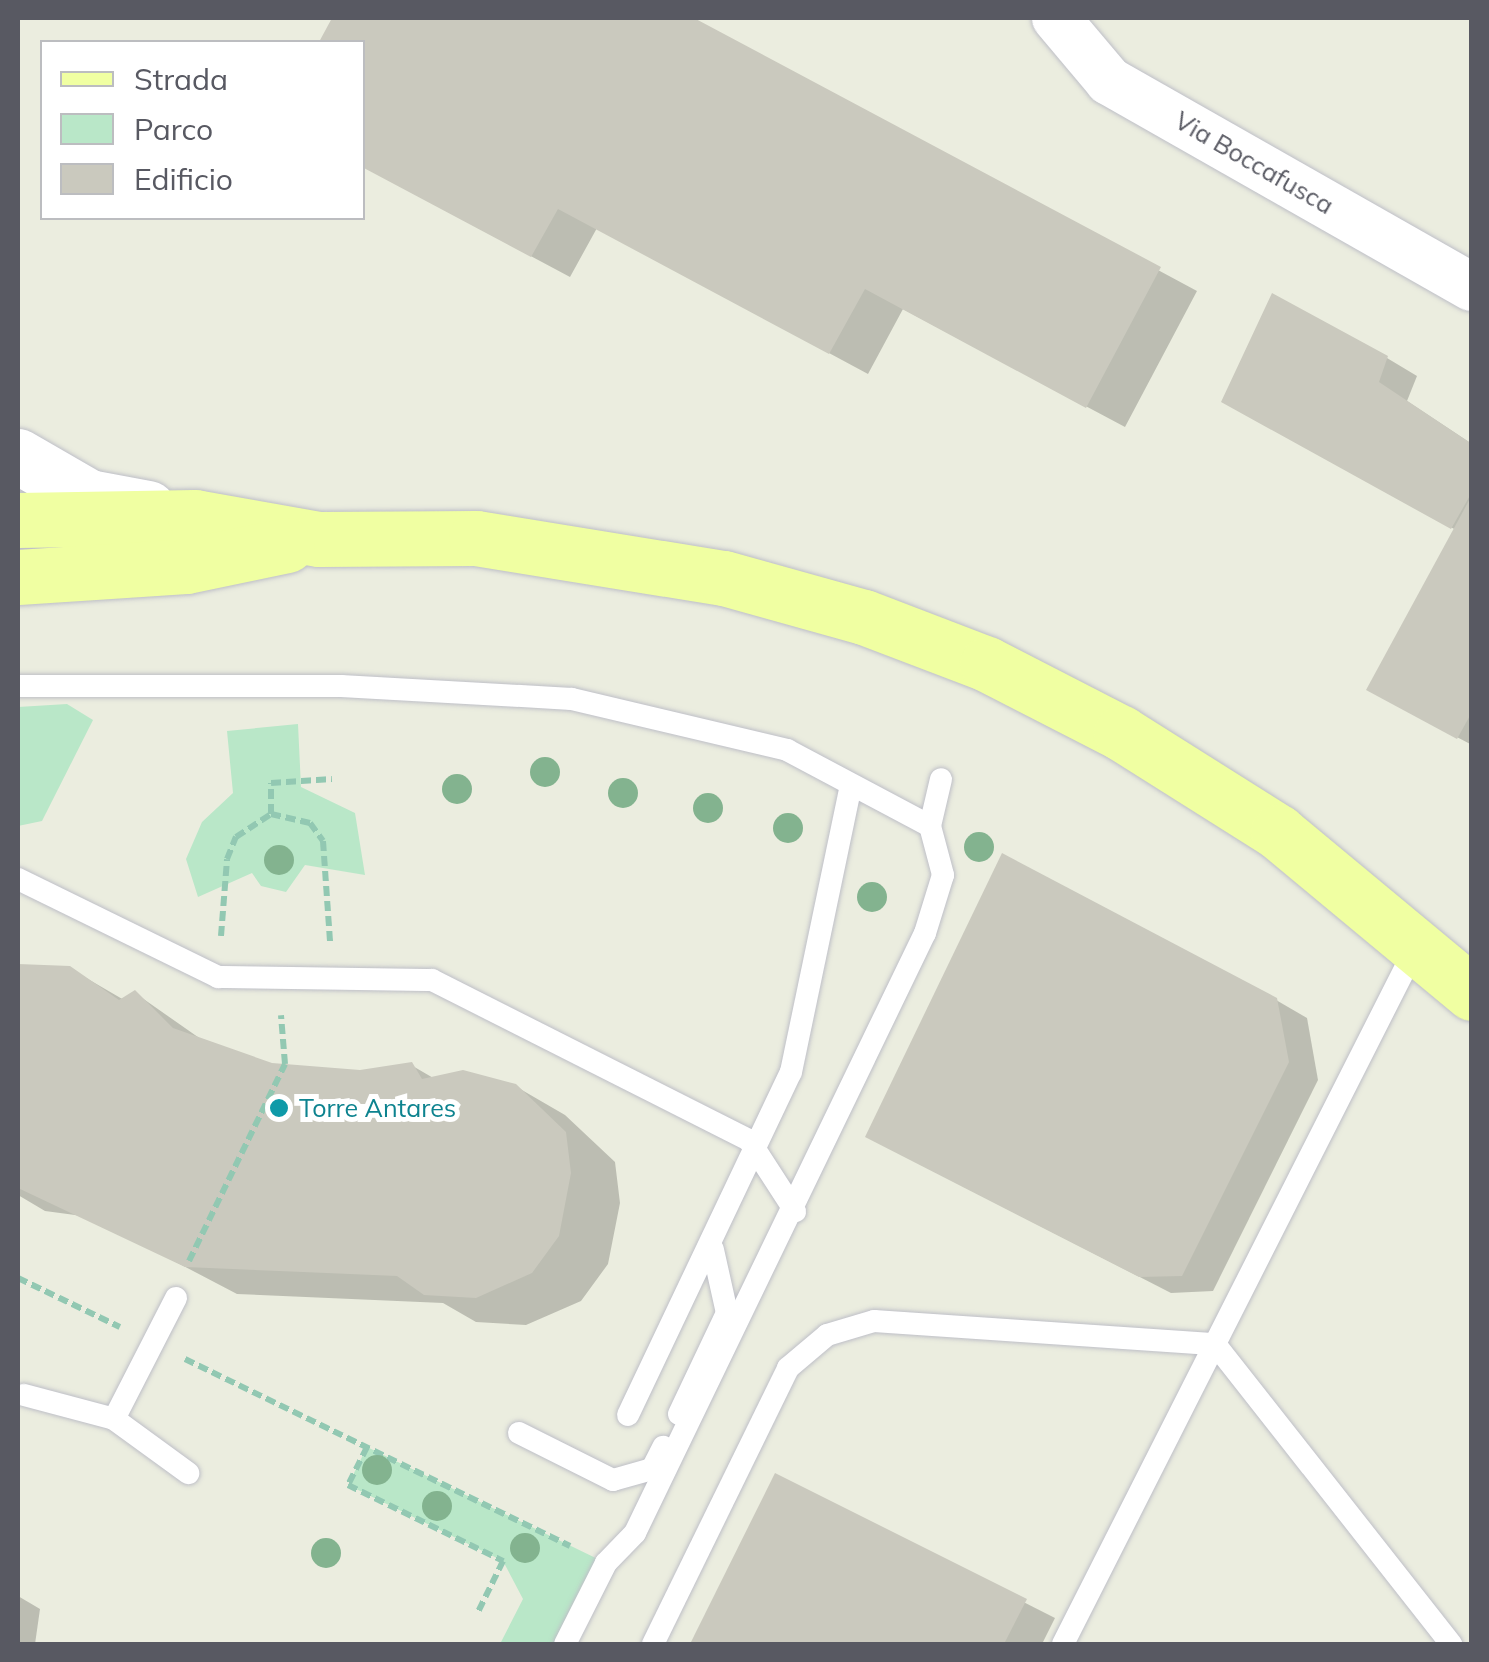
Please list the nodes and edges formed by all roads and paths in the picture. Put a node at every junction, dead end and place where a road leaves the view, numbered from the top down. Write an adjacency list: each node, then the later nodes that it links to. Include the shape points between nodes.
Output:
1 (1056, 18): 2 (street, Via Boccafusca, via 1110,80)
2 (1472, 287)
3 (18, 456): 4 (main road, via 89,497)
4 (195, 518): 5 (main road); 6 (main road)
5 (18, 520)
6 (319, 539): 7 (main road, via 186,566); 15 (main road, via 476,538 590,552 864,616 987,664 1122,733 1278,832)
7 (18, 578)
8 (18, 686): 11 (lane, via 341,686 572,700 787,750)
9 (332, 779): 12 (path, via 271,783)
10 (941, 779): 13 (lane)
11 (851, 785): 13 (lane); 21 (lane, via 791,1072)
12 (271, 814): 16 (path, via 236,837 227,858); 17 (path, via 310,823 323,840)
13 (930, 826): 20 (lane, via 943,874 925,933)
14 (18, 879): 16 (lane)
15 (1418, 942): 18 (main road); 26 (lane)
16 (218, 977): 17 (lane)
17 (332, 977): 20 (lane, via 432,980 450,988 749,1140)
18 (1472, 993)
19 (284, 1064): 22 (path)
20 (795, 1211): 34 (lane, via 636,1533)
21 (712, 1250): 29 (lane); 31 (lane, via 727,1313 652,1469 613,1480)
22 (185, 1267)
23 (18, 1278): 25 (path)
24 (176, 1298): 30 (lane)
25 (140, 1337)
26 (1215, 1344): 37 (lane, via 874,1321 827,1335 788,1368); 38 (lane); 39 (lane)
27 (175, 1354): 32 (path)
28 (24, 1395): 30 (lane)
29 (628, 1415)
30 (114, 1419): 33 (lane)
31 (519, 1433)
32 (367, 1447): 34 (path); 35 (path, via 348,1485 503,1560)
33 (188, 1473)
34 (606, 1563): 36 (lane)
35 (478, 1612)
36 (565, 1644)
37 (653, 1644)
38 (1063, 1644)
39 (1451, 1644)

